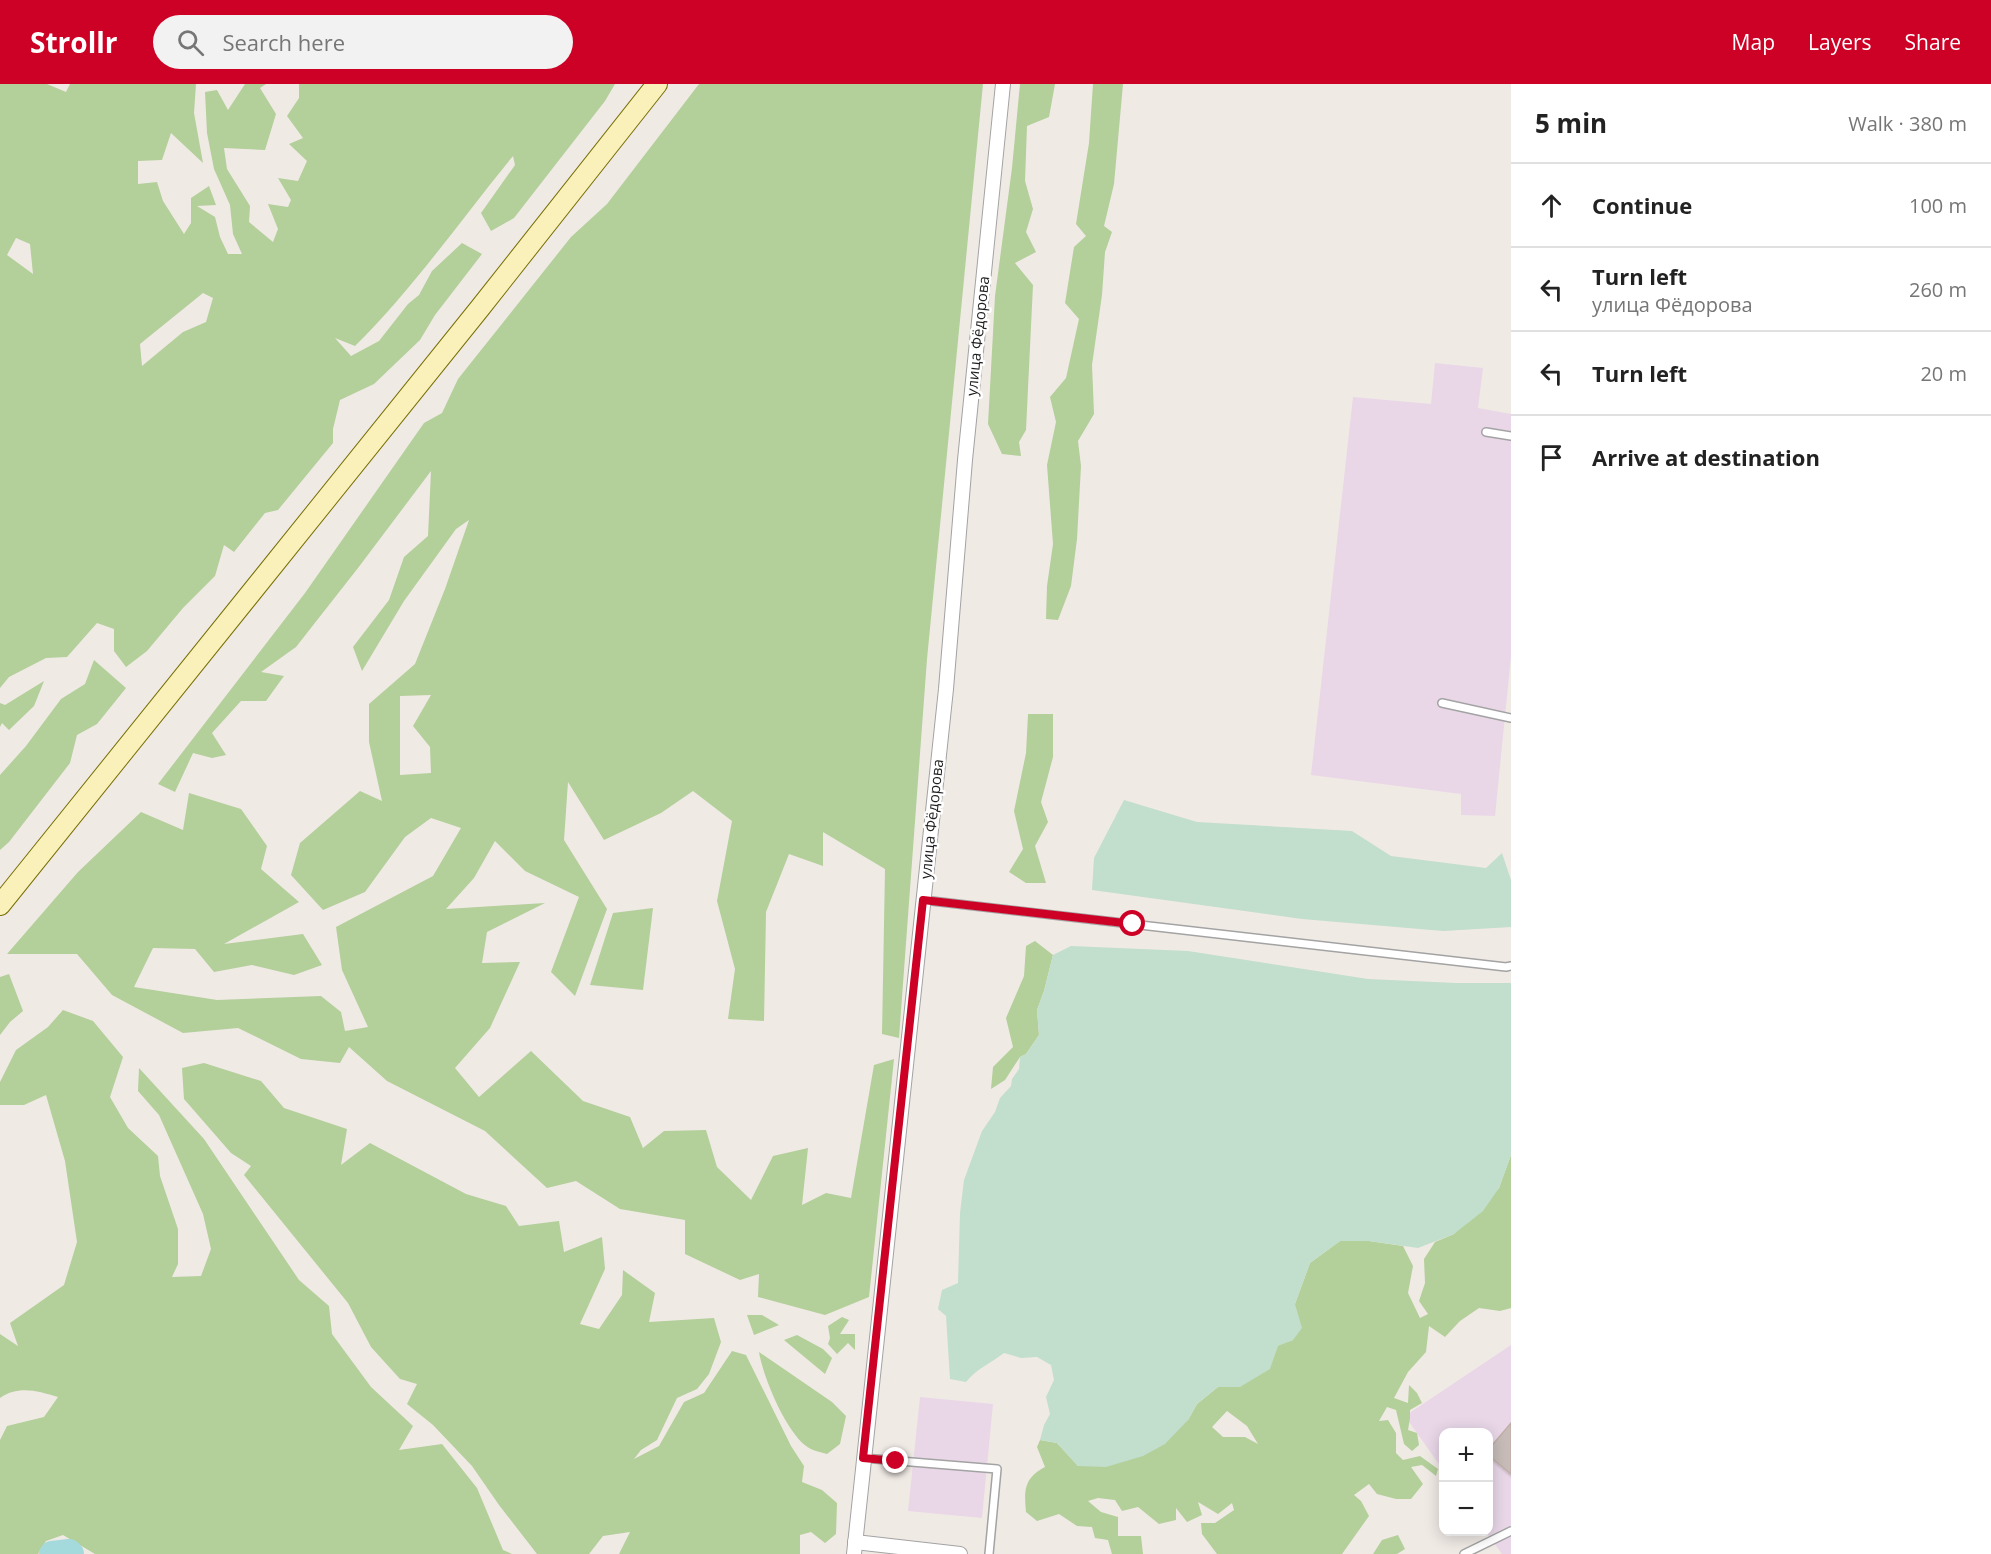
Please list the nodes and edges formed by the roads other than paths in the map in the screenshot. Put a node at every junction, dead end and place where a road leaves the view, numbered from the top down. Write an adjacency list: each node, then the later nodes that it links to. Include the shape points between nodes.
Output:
1 (657, 84): 8 (main road)
2 (1003, 84): 7 (street, улица Фёдорова)
3 (1486, 432): 4 (lane)
4 (1511, 436)
5 (1442, 703): 6 (lane)
6 (1511, 718)
7 (923, 900): 9 (lane); 10 (street, улица Фёдорова)
8 (0, 905)
9 (1511, 966)
10 (863, 1458): 12 (street, улица Фёдорова); 14 (lane, via 997,1469)
11 (1511, 1531): 15 (lane)
12 (854, 1548): 13 (street)
13 (960, 1554)
14 (989, 1554)
15 (1464, 1554)

